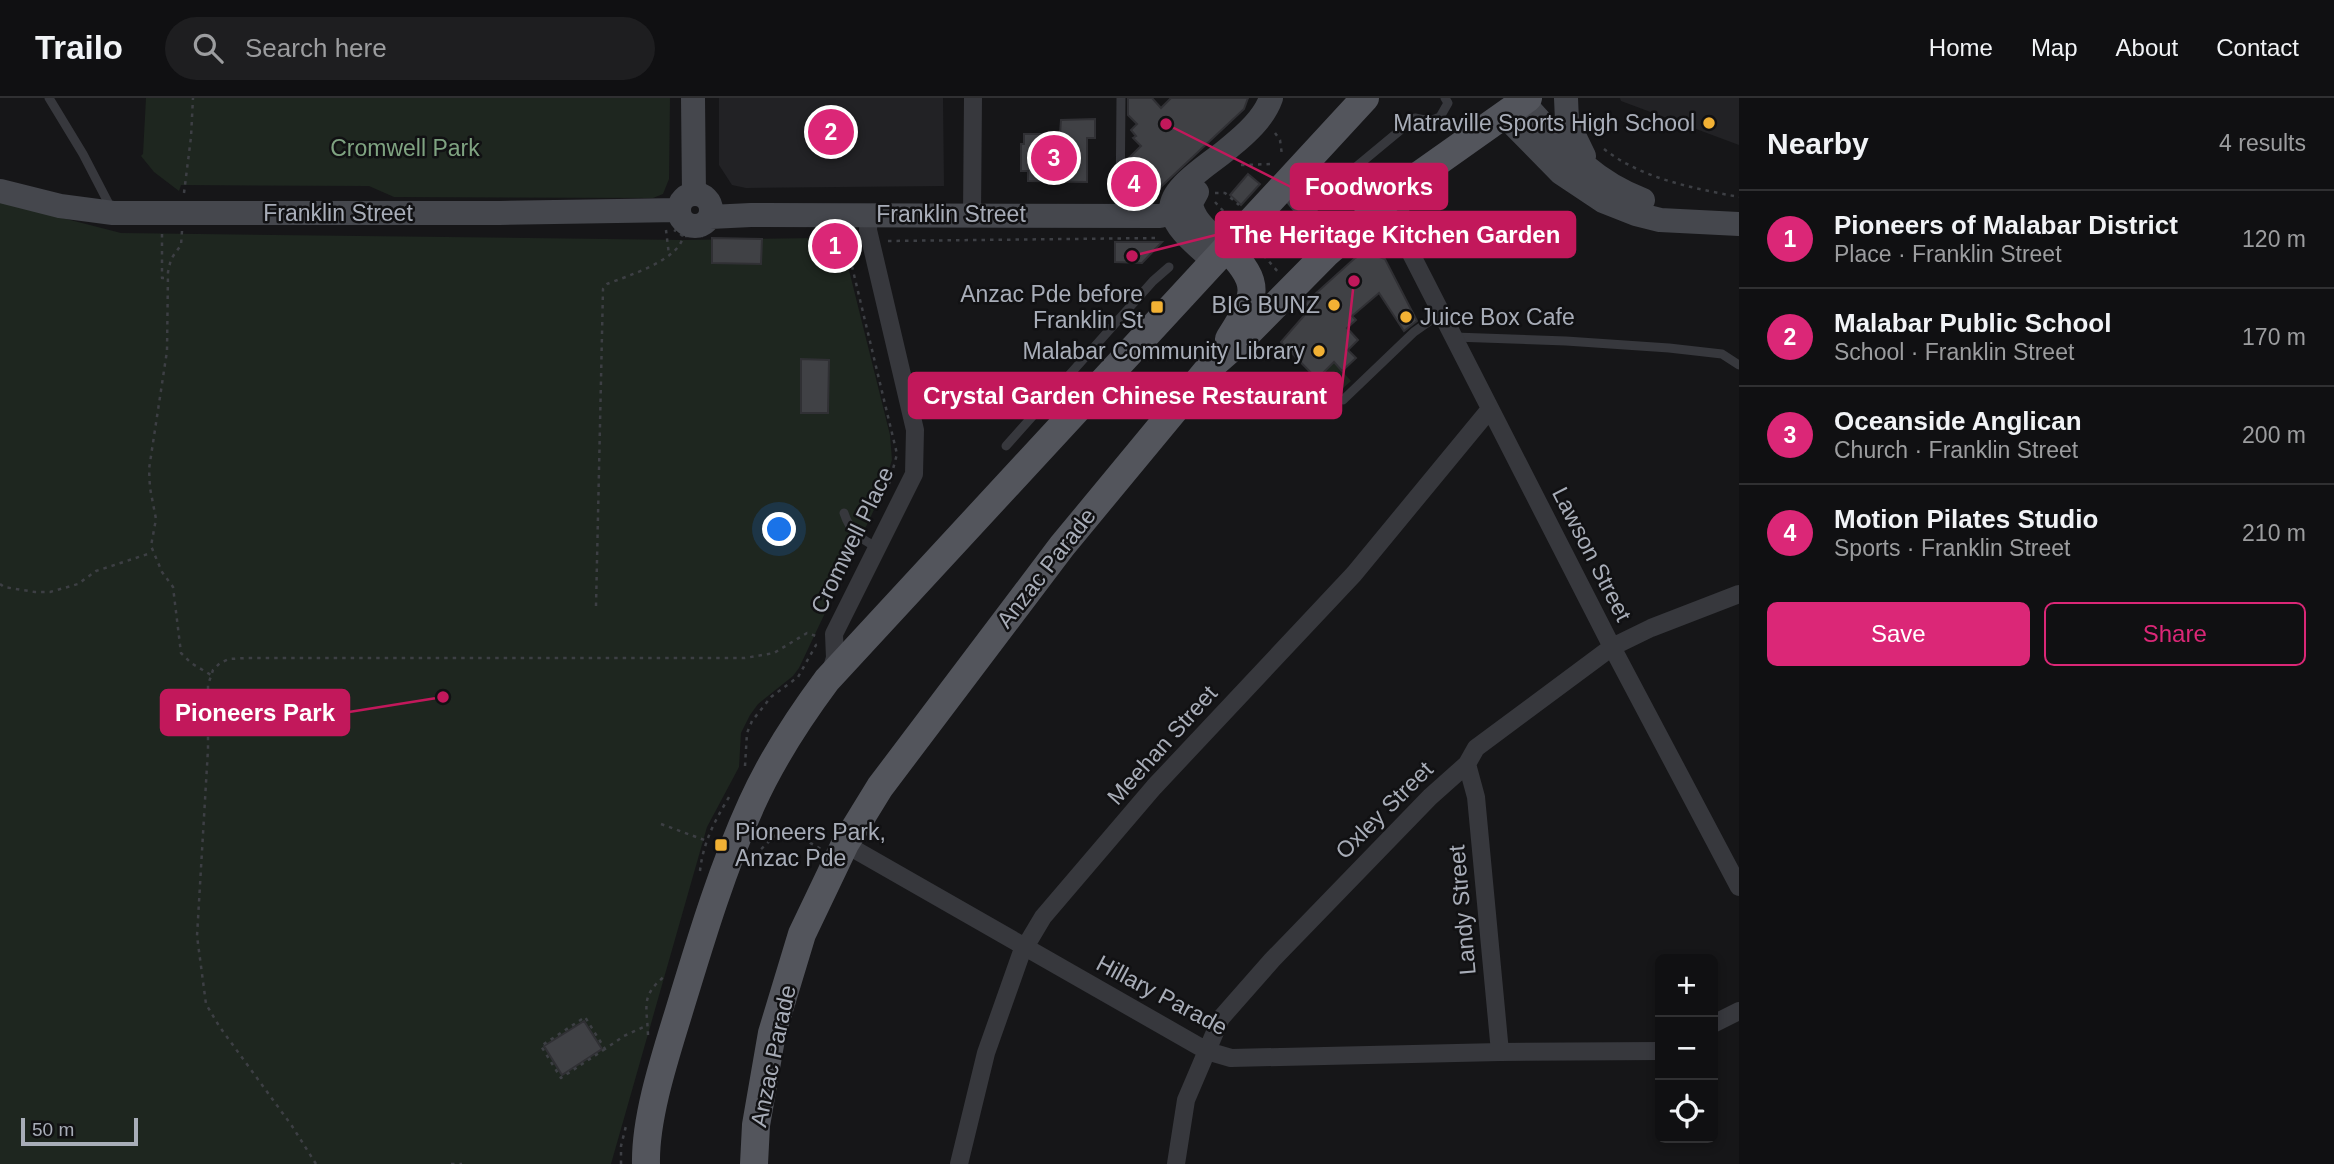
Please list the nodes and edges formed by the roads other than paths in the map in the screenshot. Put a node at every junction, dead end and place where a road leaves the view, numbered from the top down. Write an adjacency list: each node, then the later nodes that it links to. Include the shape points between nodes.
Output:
1 (49, 98): 18 (lane)
2 (693, 98): 16 (street)
3 (973, 98): 20 (street)
4 (1121, 98): 21 (lane)
5 (1271, 98): 17 (street, via 1235,156 1201,169 1171,204)
6 (1365, 98): 11 (main road)
7 (1385, 98): 11 (main road)
8 (1566, 98): 13 (street, via 1573,136)
9 (1449, 100): 12 (lane, via 1440,117 1430,121 1415,118 1339,181 1314,208 1298,210 1289,199)
10 (1513, 102): 13 (street); 14 (main road, Anzac Parade); 23 (street, via 1561,173 1603,201 1660,220)
11 (1320, 147): 12 (main road)
12 (1286, 169): 28 (main road)
13 (1594, 174): 23 (street, via 1628,195)
14 (1405, 185): 25 (main road, Anzac Parade); 26 (street, Lawson Street, via 1400,209)
15 (0, 191): 18 (street, Franklin Street)
16 (686, 202): 18 (street, Franklin Street, via 499,213); 19 (street, Franklin Street, via 707,199 712,207 710,217)
17 (1196, 202): 21 (street, Franklin Street, via 1160,216); 28 (street, via 1187,235)
18 (113, 213)
19 (869, 214): 20 (street, Franklin Street); 41 (street, Cromwell Place, via 868,230 915,430 914,474)
20 (972, 214): 21 (street, Franklin Street)
21 (1120, 214)
22 (1567, 220): 26 (lane, via 1471,225)
23 (1703, 220): 24 (street)
24 (1739, 224)
25 (1357, 228): 26 (street, via 1375,229); 27 (main road, Anzac Parade)
26 (1408, 247): 31 (street, Lawson Street)
27 (1327, 253): 30 (main road, via 1271,287); 34 (main road, Anzac Parade)
28 (1220, 255): 30 (main road, via 1235,282); 37 (main road)
29 (1169, 267): 35 (lane)
30 (1252, 291): 34 (main road, via 1243,316)
31 (1441, 313): 32 (street, Lawson Street); 36 (lane, via 1414,332)
32 (1454, 337): 33 (lane, via 1669,348 1722,354); 38 (street, Lawson Street)
33 (1739, 365)
34 (1210, 367): 46 (main road, Anzac Parade, via 1062,546)
35 (1057, 387): 37 (lane); 39 (lane)
36 (1343, 400)
37 (1080, 407): 44 (main road)
38 (1490, 409): 43 (street, Lawson Street); 48 (street, Meehan Street, via 1354,574 1154,787 1042,917)
39 (1006, 446)
40 (844, 513): 41 (lane, via 851,530)
41 (878, 548): 44 (street, Cromwell Place, via 834,634 834,664)
42 (1739, 594): 43 (street, Oxley Street)
43 (1612, 647): 45 (street, Oxley Street, via 1476,748); 47 (street, Lawson Street)
44 (827, 680): 54 (main road, via 775,757 727,862 667,1051 649,1127)
45 (1466, 764): 51 (street, Oxley Street, via 1272,960 1221,1017); 53 (street, Landy Street, via 1476,797)
46 (837, 849): 48 (street, Hillary Parade); 55 (main road, Anzac Parade, via 802,934 776,1021 756,1125)
47 (1739, 887)
48 (1024, 948): 51 (street, Hillary Parade); 56 (street, Meehan Street, via 986,1053)
49 (1739, 1011): 50 (street)
50 (1718, 1022)
51 (1207, 1051): 53 (street, Hillary Parade, via 1231,1058); 57 (street, Oxley Street, via 1186,1100)
52 (1655, 1051): 53 (street, Hillary Parade)
53 (1500, 1052)
54 (646, 1164)
55 (754, 1164)
56 (959, 1164)
57 (1175, 1164)

